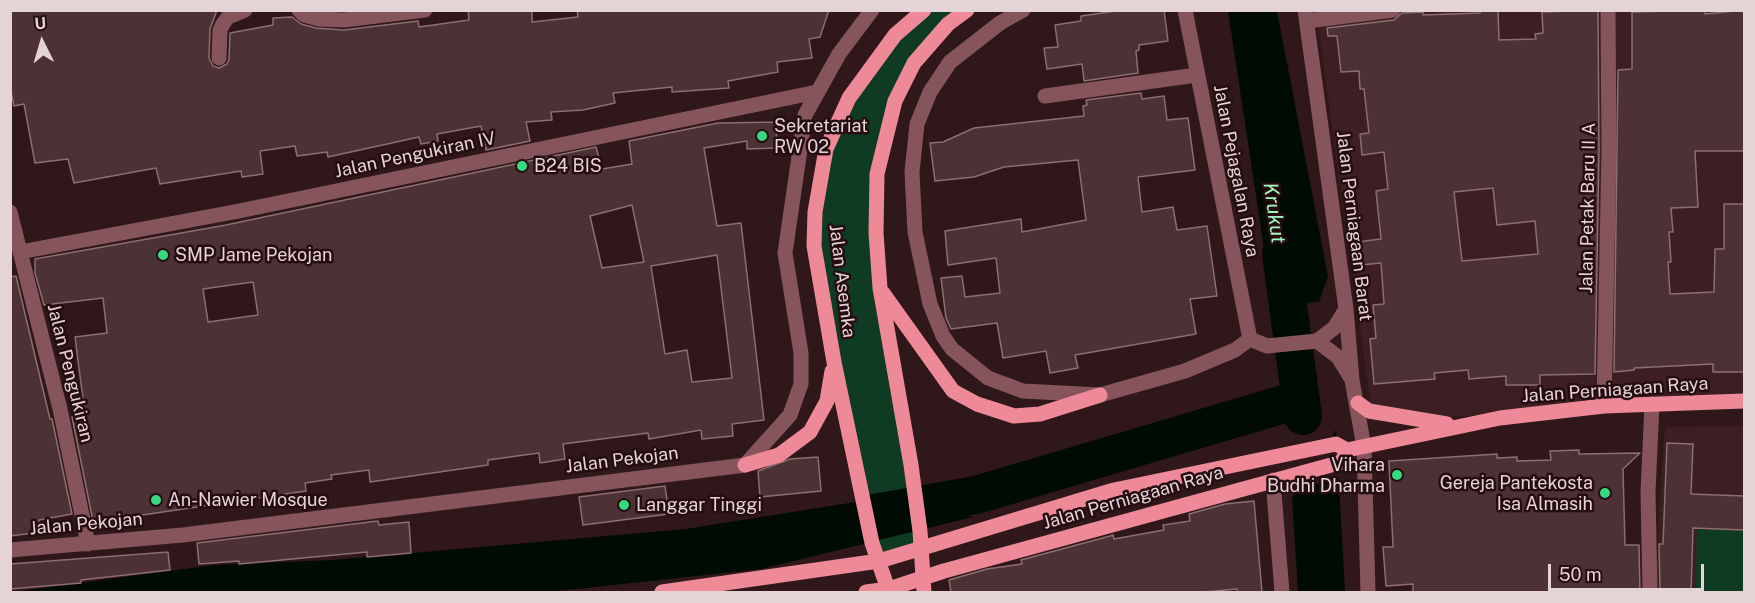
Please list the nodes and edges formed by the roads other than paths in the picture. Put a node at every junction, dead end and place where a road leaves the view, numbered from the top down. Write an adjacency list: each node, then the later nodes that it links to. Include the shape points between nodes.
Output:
1 (245, 10): 11 (street)
2 (299, 10): 3 (street, via 319,19 344,20)
3 (425, 10)
4 (872, 10): 15 (street)
5 (924, 10): 24 (main road, Jalan Asemka, via 896,35 865,74 845,106 826,150 817,189 814,246)
6 (967, 10): 20 (main road, Jalan Asemka, via 948,24 914,63 895,101 877,174)
7 (1023, 10): 26 (street, via 950,62 930,92 918,124 912,172 920,262 943,336 952,350 976,370 1023,391)
8 (1185, 10): 14 (street, Jalan Pejagalan Raya)
9 (1393, 10): 12 (street)
10 (1608, 10): 30 (street, Jalan Petak Baru II A)
11 (225, 15): 13 (street)
12 (1306, 16): 21 (street, Jalan Perniagaan Barat)
13 (219, 58)
14 (1197, 75): 16 (street); 22 (street, Jalan Pejagalan Raya)
15 (817, 92): 18 (street, Jalan Pengukiran IV, via 251,209); 34 (street, via 805,115 785,253 801,353 801,384 790,415)
16 (1045, 96)
17 (10, 212): 18 (street, Jalan Pengukiran)
18 (20, 252): 19 (street, Jalan Pengukiran)
19 (17, 271): 36 (street, Jalan Pengukiran, via 60,409)
20 (880, 288): 26 (main road, via 953,391 992,410 1014,416 1040,414); 37 (main road, Jalan Asemka, via 911,465)
21 (1346, 309): 23 (street, via 1334,327); 25 (street, Jalan Perniagaan Barat)
22 (1250, 339): 23 (street, via 1268,346); 26 (street, via 1235,350 1185,371)
23 (1314, 341): 25 (street, via 1338,357)
24 (834, 362): 34 (main road, via 827,401 810,432 779,455); 39 (main road, Jalan Asemka)
25 (1353, 380): 28 (street, Jalan Perniagaan Barat)
26 (1100, 395)
27 (1744, 401): 29 (main road, Jalan Perniagaan Raya)
28 (1358, 403): 31 (main road, via 1386,415); 32 (street, Jalan Perniagaan Barat)
29 (1652, 404): 30 (main road, Jalan Perniagaan Raya); 46 (street, via 1648,492)
30 (1604, 406): 31 (main road, Jalan Perniagaan Raya)
31 (1457, 426): 32 (main road, Jalan Perniagaan Raya)
32 (1364, 447): 33 (main road, Jalan Perniagaan Raya); 45 (street, Jalan Perniagaan Barat)
33 (1342, 452): 35 (main road, Jalan Perniagaan Raya); 37 (main road, Jalan Perniagaan Raya, via 1271,455 1114,490)
34 (745, 465): 36 (street, Jalan Pekojan)
35 (1276, 479): 40 (main road, Jalan Perniagaan Raya); 44 (street)
36 (88, 544): 38 (street, Jalan Pekojan)
37 (921, 548): 39 (main road, Jalan Perniagaan Raya); 40 (main road, Jalan Asemka)
38 (10, 550)
39 (879, 561): 41 (main road, Jalan Asemka); 42 (main road, Jalan Perniagaan Raya)
40 (923, 586): 41 (main road, Jalan Perniagaan Raya)
41 (889, 591): 43 (main road, Jalan Perniagaan Raya)
42 (662, 592)
43 (866, 592)
44 (1282, 592)
45 (1368, 592)
46 (1650, 592)

